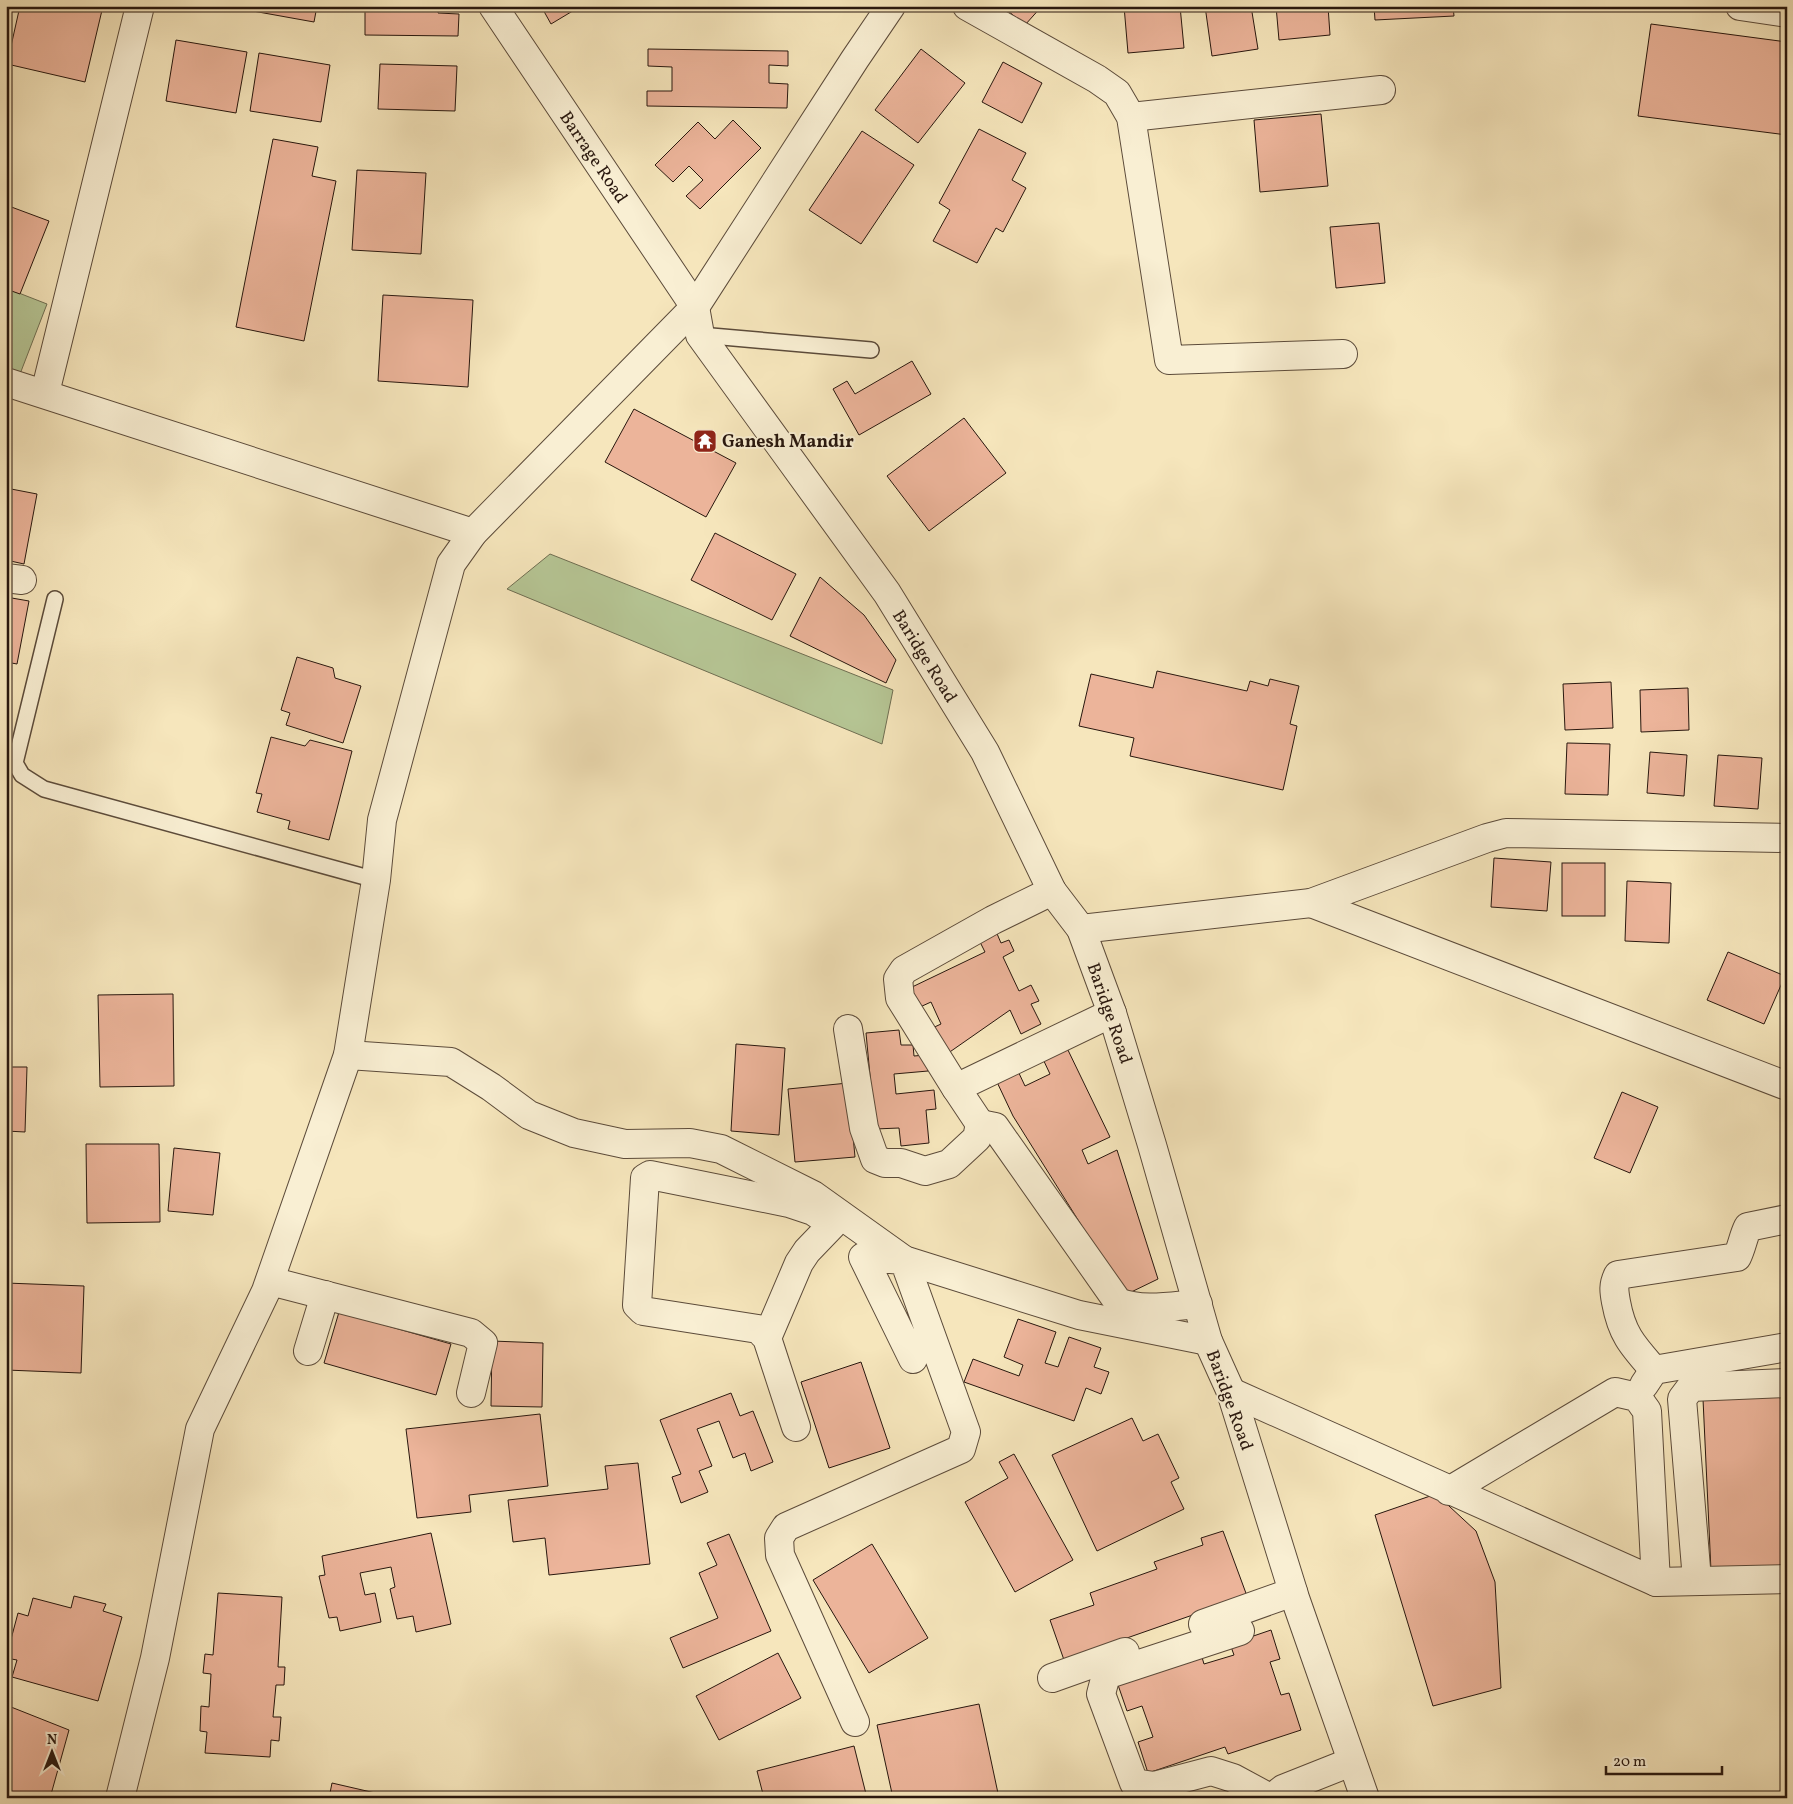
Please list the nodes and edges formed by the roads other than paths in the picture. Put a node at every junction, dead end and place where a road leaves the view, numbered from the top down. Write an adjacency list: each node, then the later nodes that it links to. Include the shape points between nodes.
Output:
1 (140, 6): 14 (street)
2 (493, 6): 9 (street, Barrage Road)
3 (890, 6): 9 (street)
4 (967, 6): 8 (street, via 1097,79 1117,93)
5 (1740, 6): 6 (street)
6 (1787, 14)
7 (1381, 90): 8 (street)
8 (1131, 117): 12 (street, via 1169,360)
9 (695, 307): 10 (street, Baridge Road); 15 (street)
10 (700, 335): 11 (lane); 19 (street, Baridge Road, via 886,593 985,752)
11 (871, 350)
12 (1343, 354)
13 (6, 382): 14 (street)
14 (45, 393): 15 (street)
15 (473, 533): 18 (street, via 451,564 382,820)
16 (55, 599): 18 (lane, via 16,762 22,776 44,789)
17 (1787, 838): 20 (street, via 1506,833)
18 (376, 880): 24 (street)
19 (1052, 891): 21 (street, Baridge Road); 26 (street, via 904,970 898,979 900,998)
20 (1311, 903): 21 (street); 25 (street)
21 (1081, 928): 22 (street, Baridge Road)
22 (1112, 1012): 26 (street); 36 (street, Baridge Road)
23 (848, 1029): 27 (street, via 864,1128 876,1158 885,1163 901,1163 925,1171 949,1164 977,1138)
24 (348, 1054): 28 (street, via 451,1062 529,1115 574,1133 625,1144); 34 (street)
25 (1787, 1086)
26 (956, 1088): 27 (street)
27 (980, 1124): 36 (street, via 995,1127 1118,1302 1142,1308)
28 (662, 1144): 29 (street); 33 (street, via 690,1143 721,1149 813,1195)
29 (659, 1177): 31 (street, via 789,1203 813,1211); 37 (street, via 650,1175 645,1178 637,1304 643,1311 758,1329)
30 (1787, 1219): 42 (street, via 1748,1227 1737,1257 1618,1275 1613,1284 1619,1321 1631,1343)
31 (832, 1225): 32 (street, via 849,1238); 37 (street, via 799,1262)
32 (863, 1257): 33 (street); 41 (street)
33 (904, 1260): 38 (street, via 1079,1315); 55 (street, via 966,1432 961,1449 786,1527 779,1538 780,1555)
34 (270, 1281): 35 (street); 57 (street, via 200,1428 156,1658)
35 (326, 1296): 40 (street); 45 (street, via 471,1333 483,1343)
36 (1198, 1304): 38 (street, Baridge Road)
37 (767, 1338): 47 (street)
38 (1208, 1341): 44 (street, Baridge Road)
39 (1787, 1347): 42 (street)
40 (308, 1351)
41 (913, 1359)
42 (1654, 1370): 46 (street)
43 (1787, 1383): 50 (street, via 1691,1387 1682,1400)
44 (1231, 1392): 48 (street); 52 (street, Baridge Road)
45 (471, 1393)
46 (1637, 1397): 48 (street, via 1614,1392); 51 (street, via 1647,1411)
47 (796, 1427)
48 (1449, 1490): 51 (street)
49 (1787, 1579): 50 (street)
50 (1697, 1580): 51 (street)
51 (1656, 1582)
52 (1294, 1592): 54 (street); 56 (street, Baridge Road)
53 (1240, 1631): 58 (street, via 1106,1675 1101,1694 1134,1782 1154,1786 1211,1771 1233,1778)
54 (1052, 1678)
55 (855, 1722)
56 (1351, 1762): 58 (street, via 1283,1789); 59 (street, Baridge Road)
57 (120, 1798)
58 (1271, 1798)
59 (1365, 1798)

